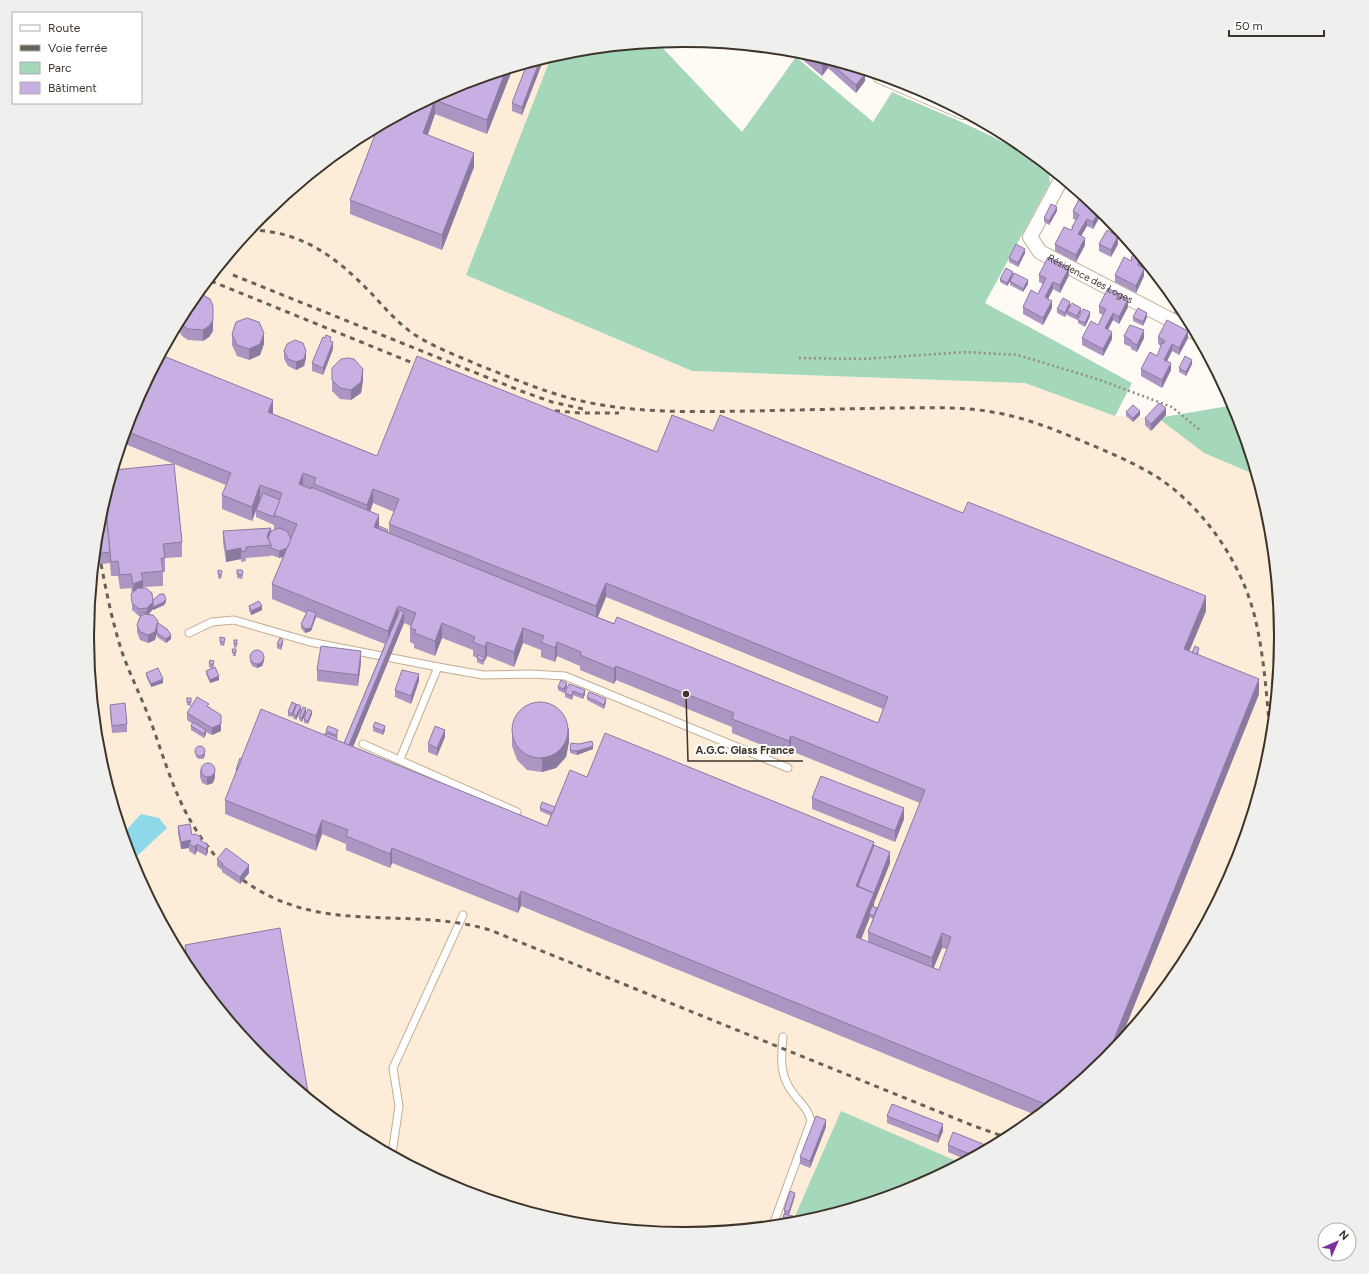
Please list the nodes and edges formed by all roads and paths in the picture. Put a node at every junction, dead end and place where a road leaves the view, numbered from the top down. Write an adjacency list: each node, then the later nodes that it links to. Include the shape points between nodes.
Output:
1 (1060, 182): 2 (street, Résidence des Loges, via 1030,237 1040,252)
2 (1187, 328)
3 (799, 358): 4 (path, via 864,359 966,352 1018,355 1100,380 1172,407)
4 (1201, 431)
5 (189, 633): 6 (lane, via 212,622 234,620 310,642)
6 (438, 667): 8 (lane); 9 (lane, via 483,675 565,676)
7 (363, 744): 8 (lane)
8 (400, 759): 10 (lane)
9 (788, 768)
10 (517, 812)
11 (463, 915): 13 (lane, via 393,1068 399,1106)
12 (783, 1037): 14 (lane, via 780,1062 784,1078 793,1094 809,1112 811,1121)
13 (393, 1150)
14 (775, 1220)

